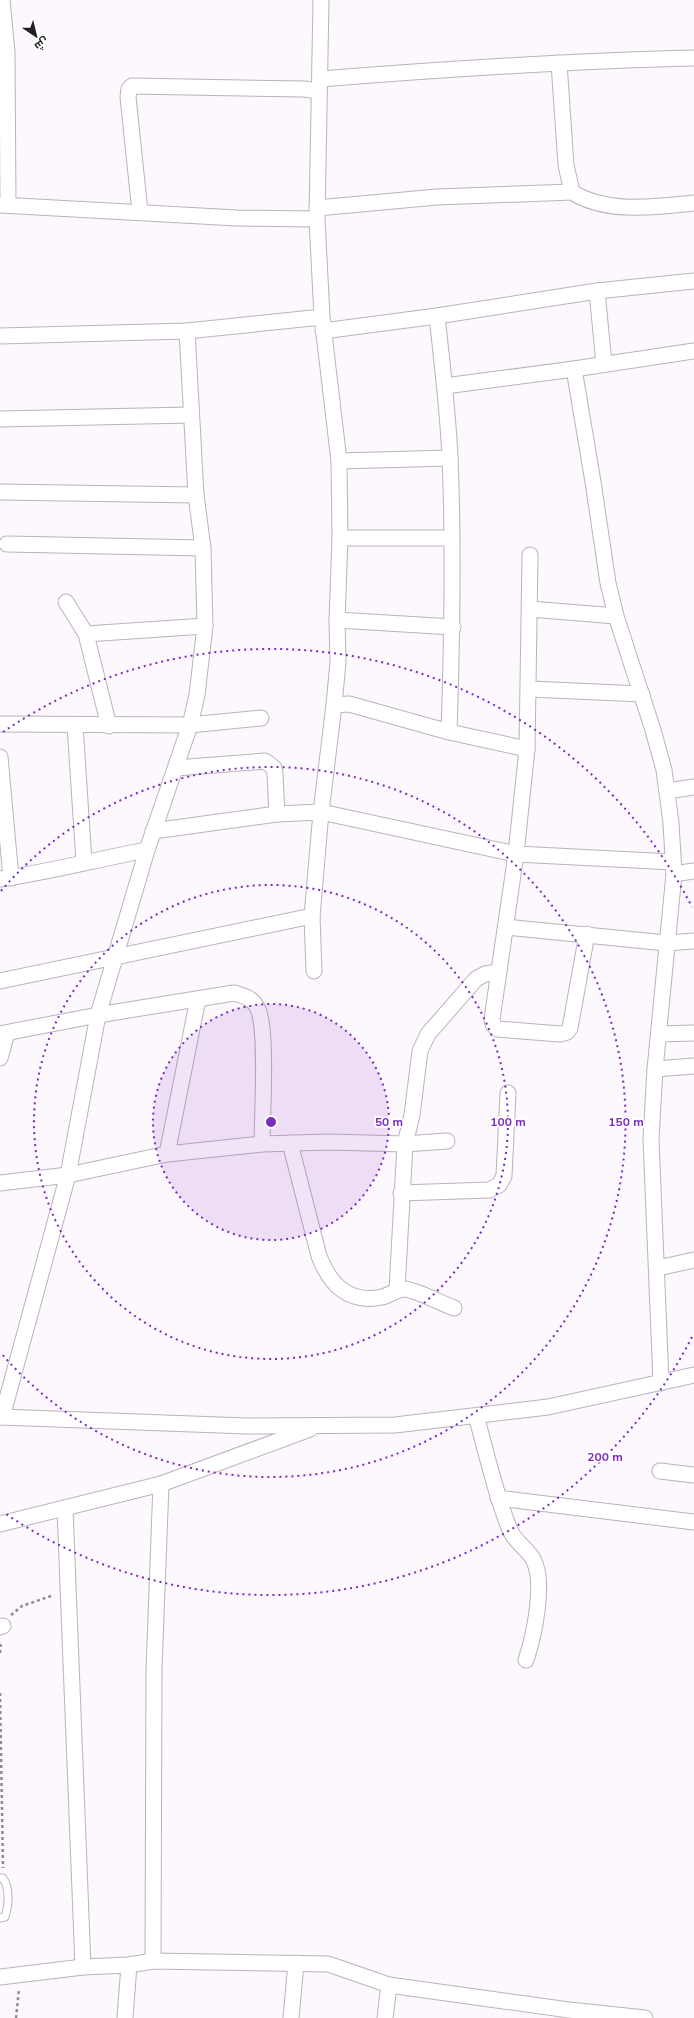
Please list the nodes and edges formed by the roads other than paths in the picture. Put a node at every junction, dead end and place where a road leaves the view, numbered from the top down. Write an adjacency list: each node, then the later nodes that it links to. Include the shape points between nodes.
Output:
1 (2, 0): 6 (street, via 7,52)
2 (321, 0): 5 (street)
3 (694, 58): 4 (street)
4 (558, 63): 5 (street, via 459,68); 7 (street, via 566,165)
5 (320, 85): 10 (street, via 304,89 132,86 128,97); 11 (street)
6 (4, 129): 9 (street)
7 (572, 192): 8 (street, via 589,200 611,205); 11 (street, via 437,197)
8 (694, 203)
9 (4, 205): 10 (street)
10 (140, 212): 11 (street, via 266,219)
11 (317, 213): 15 (street)
12 (694, 281): 13 (street)
13 (596, 291): 14 (street); 19 (street)
14 (437, 316): 15 (street); 21 (street)
15 (322, 324): 16 (street); 25 (street)
16 (187, 331): 17 (street); 22 (street)
17 (0, 336)
18 (694, 351): 19 (street)
19 (604, 364): 20 (street)
20 (574, 369): 21 (street); 35 (street, via 605,568)
21 (445, 386): 24 (street)
22 (191, 415): 23 (street); 27 (street)
23 (0, 419)
24 (450, 458): 25 (street); 29 (street)
25 (339, 461): 28 (street)
26 (0, 492): 27 (street)
27 (196, 495): 31 (street)
28 (340, 538): 29 (street); 36 (street)
29 (452, 538): 38 (street)
30 (7, 544): 31 (street)
31 (203, 548): 37 (street)
32 (530, 555): 34 (street)
33 (66, 602): 39 (street)
34 (530, 609): 35 (street); 40 (street)
35 (616, 616): 41 (street)
36 (337, 620): 38 (street); 42 (street, via 338,662)
37 (205, 626): 39 (street); 46 (street, via 197,695)
38 (453, 627): 48 (street)
39 (86, 634): 47 (street)
40 (530, 690): 41 (street); 49 (street)
41 (642, 694): 53 (street)
42 (334, 705): 48 (street, via 349,704); 54 (street)
43 (261, 718): 46 (street)
44 (0, 724): 45 (street)
45 (75, 725): 47 (street); 59 (street)
46 (190, 725): 47 (street); 51 (street)
47 (109, 726)
48 (449, 732): 49 (street)
49 (527, 749): 58 (street)
50 (0, 757): 62 (street)
51 (176, 768): 55 (street, via 265,761 274,768); 56 (street)
52 (694, 787): 53 (street)
53 (668, 791): 60 (street)
54 (321, 812): 55 (street); 58 (street); 63 (street)
55 (277, 814): 56 (street)
56 (153, 831): 57 (street)
57 (147, 850): 59 (street); 68 (street)
58 (516, 854): 60 (street); 64 (street)
59 (84, 862): 62 (street, via 46,872)
60 (674, 868): 61 (street); 67 (street)
61 (694, 872)
62 (6, 878)
63 (312, 916): 68 (street); 69 (street)
64 (506, 927): 65 (street); 70 (street)
65 (587, 934): 67 (street); 70 (street, via 570,1028 564,1034 498,1029 492,1019)
66 (694, 941): 67 (street)
67 (666, 942): 76 (street)
68 (114, 957): 71 (street); 73 (street)
69 (314, 971)
70 (499, 972): 84 (street, via 476,979 423,1042)
71 (0, 981)
72 (198, 999): 73 (street); 83 (street, via 234,993 250,998 259,1011 263,1045); 85 (street)
73 (98, 1016): 75 (street); 86 (street)
74 (694, 1033): 76 (street)
75 (4, 1034): 77 (street)
76 (660, 1034): 79 (street)
77 (0, 1058)
78 (694, 1066): 79 (street)
79 (656, 1069): 90 (street, via 651,1139 653,1214)
80 (508, 1093): 88 (street, via 504,1176 499,1185 489,1190)
81 (447, 1141): 84 (street)
82 (290, 1143): 83 (street); 84 (street); 91 (street, via 325,1272 349,1296 362,1299 382,1297)
83 (262, 1144): 85 (street)
84 (405, 1144): 88 (street)
85 (167, 1154): 86 (street)
86 (68, 1175): 87 (street); 96 (street)
87 (0, 1183)
88 (401, 1193): 91 (street)
89 (694, 1260): 90 (street)
90 (658, 1268): 94 (street)
91 (397, 1290): 92 (street, via 406,1289)
92 (454, 1308)
93 (694, 1375): 94 (street)
94 (661, 1383): 95 (street, via 548,1407)
95 (476, 1416): 98 (street, via 395,1425); 103 (street)
96 (1, 1418): 97 (street)
97 (247, 1426): 98 (street); 99 (street)
98 (319, 1426): 99 (street)
99 (251, 1451): 102 (street)
100 (660, 1471): 101 (street)
101 (694, 1475)
102 (161, 1484): 104 (street); 110 (street, via 154,1668)
103 (498, 1498): 105 (street); 107 (street, via 511,1534 534,1561 538,1576 536,1622)
104 (65, 1509): 106 (street); 113 (street)
105 (694, 1522)
106 (0, 1524)
107 (526, 1660)
108 (2, 1878): 109 (lane, via 8,1885 7,1910 5,1917)
109 (0, 1918)
110 (153, 1961): 111 (street); 112 (street)
111 (296, 1963): 115 (street, via 328,1964); 118 (street)
112 (129, 1965): 113 (street); 117 (street)
113 (83, 1967): 114 (street)
114 (0, 1977)
115 (389, 1985): 116 (street); 119 (street)
116 (569, 2014): 120 (street)
117 (125, 2018)
118 (291, 2018)
119 (385, 2018)
120 (645, 2018)

